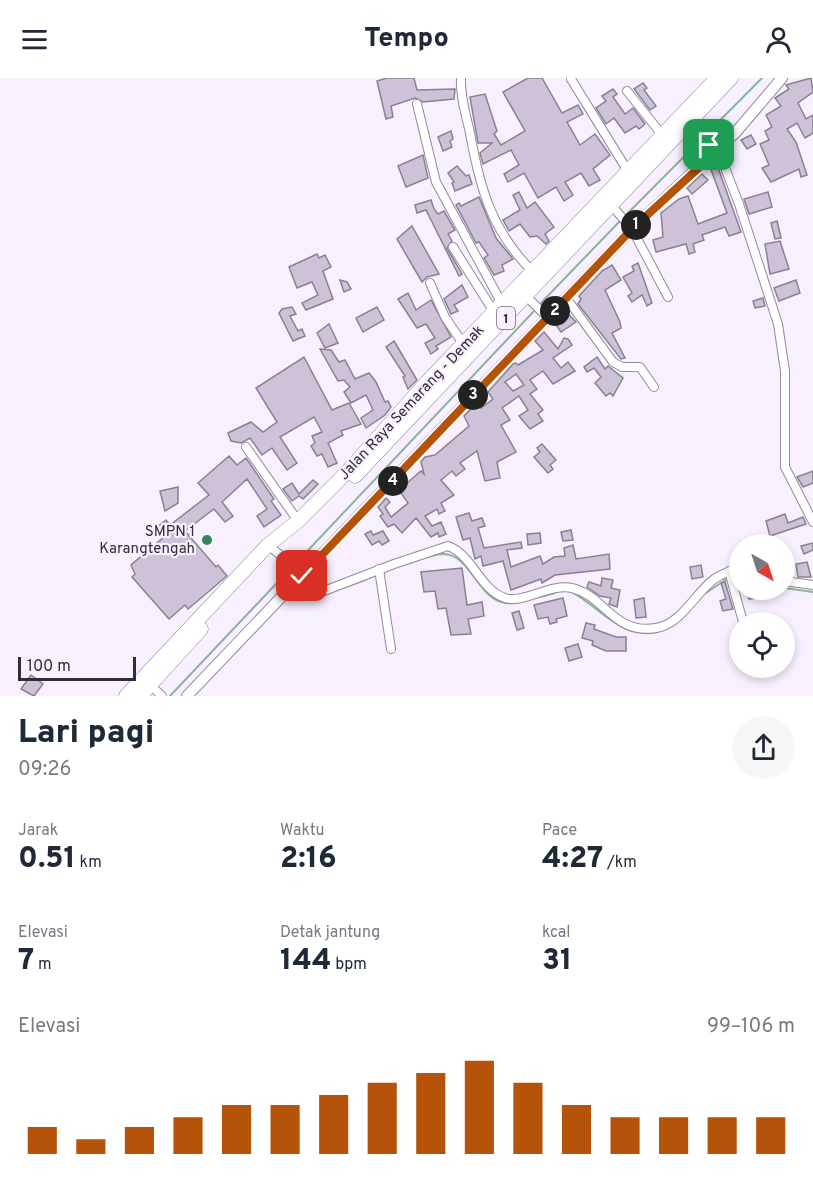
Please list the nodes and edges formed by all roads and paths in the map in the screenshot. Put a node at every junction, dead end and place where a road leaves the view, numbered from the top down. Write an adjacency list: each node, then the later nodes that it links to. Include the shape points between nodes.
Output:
1 (461, 78): 16 (street, via 478,178 499,229)
2 (717, 78): 9 (highway, Jalan Raya Semarang - Demak / 1)
3 (731, 78): 8 (highway, Jalan Raya Semarang - Demak / 1)
4 (782, 78): 10 (street, via 736,132)
5 (571, 79): 11 (street)
6 (627, 91): 9 (street)
7 (417, 104): 21 (street, via 436,182)
8 (694, 127): 10 (street); 12 (highway, Jalan Raya Semarang - Demak / 1)
9 (663, 136): 11 (highway, Jalan Raya Semarang - Demak / 1)
10 (712, 148): 13 (street); 27 (street, via 720,155 739,204 778,324 785,371 785,467)
11 (629, 173): 14 (highway, Jalan Raya Semarang - Demak / 1)
12 (614, 208): 13 (street); 14 (highway, Jalan Raya Semarang - Demak / 1)
13 (631, 228): 18 (street); 20 (street)
14 (576, 235): 16 (highway, Jalan Raya Semarang - Demak / 1); 19 (highway, Jalan Raya Semarang - Demak / 1)
15 (453, 247): 21 (street)
16 (534, 273): 21 (highway, Jalan Raya Semarang - Demak / 1)
17 (430, 283): 23 (street, via 445,317)
18 (668, 297)
19 (528, 298): 22 (street); 28 (highway, Jalan Raya Semarang - Demak / 1)
20 (567, 298): 22 (street); 24 (street, via 613,362 622,367 640,367)
21 (498, 308): 23 (highway, Jalan Raya Semarang - Demak / 1)
22 (547, 317): 31 (street)
23 (464, 345): 26 (highway, Jalan Raya Semarang - Demak / 1)
24 (654, 387)
25 (246, 447): 26 (street)
26 (298, 521): 37 (highway, Jalan Raya Semarang - Demak / 1, via 268,545)
27 (813, 522)
28 (277, 553): 31 (street); 35 (highway, Jalan Raya Semarang - Demak / 1)
29 (379, 569): 30 (street, via 448,546 504,598 513,600 569,587 587,595 618,621 648,629 672,622 716,576); 31 (street, via 324,591); 34 (street)
30 (729, 571)
31 (302, 575): 39 (street)
32 (795, 583): 33 (street)
33 (813, 585)
34 (391, 649)
35 (150, 685): 36 (street); 38 (highway, Jalan Raya Semarang - Demak / 1)
36 (161, 695)
37 (126, 696)
38 (140, 696)
39 (187, 696)

